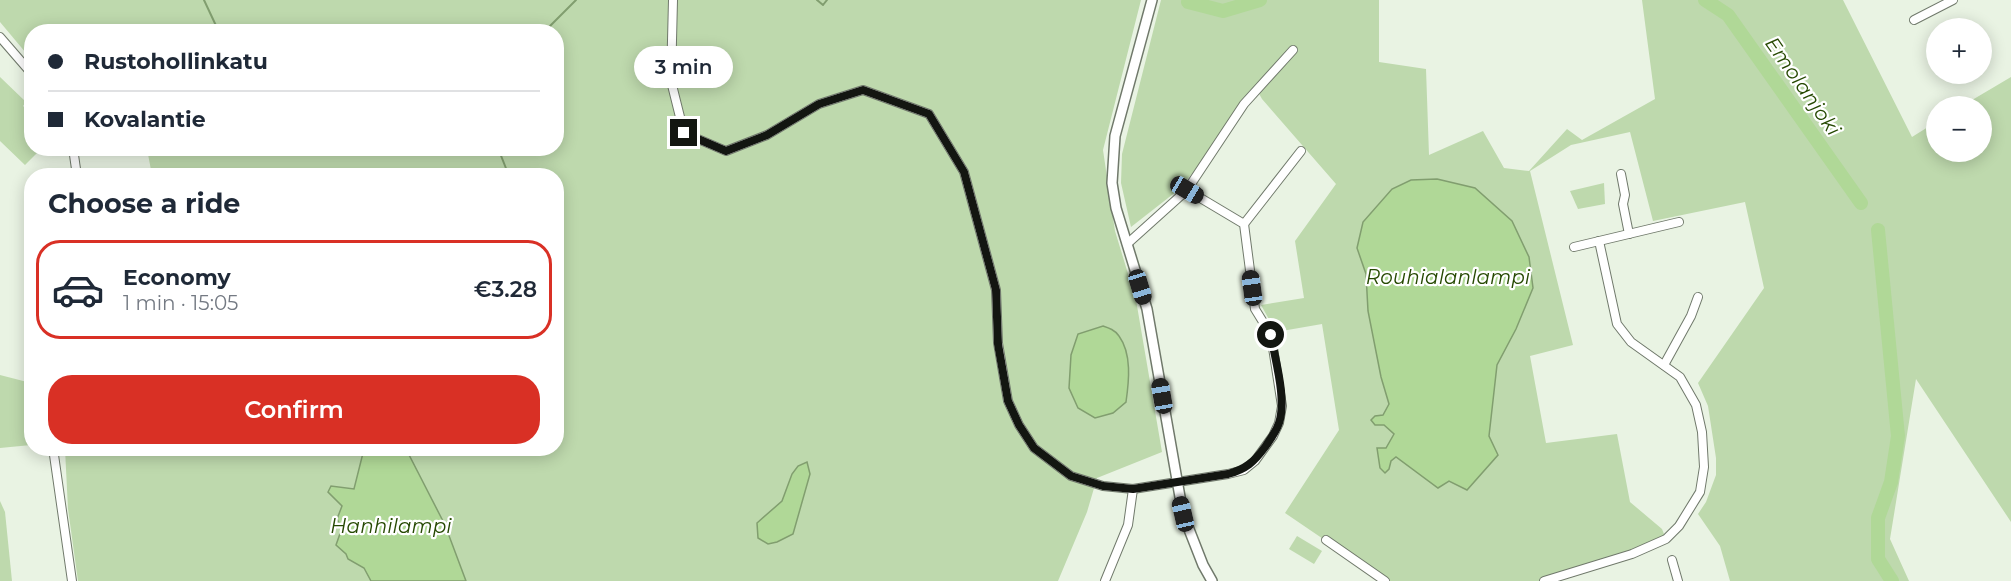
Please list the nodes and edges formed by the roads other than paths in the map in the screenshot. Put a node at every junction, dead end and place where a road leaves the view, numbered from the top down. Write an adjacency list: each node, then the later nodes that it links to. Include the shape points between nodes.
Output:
1 (673, 0): 21 (street, via 671,81 684,133 726,151 767,135 819,104 863,90 929,114 964,172 996,290 998,344 1008,401 1019,425 1034,448 1071,476 1103,486)
2 (1152, 0): 15 (street, via 1113,151 1112,183)
3 (1953, 0): 4 (street)
4 (1914, 20)
5 (0, 37): 7 (street)
6 (1293, 50): 10 (street, via 1244,104)
7 (24, 65)
8 (1301, 151): 12 (street)
9 (1621, 174): 13 (street)
10 (1187, 190): 12 (street); 15 (street)
11 (1679, 222): 13 (street)
12 (1244, 224): 20 (street, via 1255,309 1271,335 1282,406 1279,423 1255,461 1244,470)
13 (1629, 234): 14 (street)
14 (1599, 241): 16 (street); 18 (street, via 1617,324 1631,342)
15 (1126, 244): 20 (street, via 1147,309)
16 (1574, 247)
17 (1698, 297): 18 (street)
18 (1664, 365): 28 (street, via 1680,377 1696,405 1704,467 1700,492 1666,539 1632,554)
19 (54, 456): 24 (street)
20 (1176, 483): 21 (street); 26 (street, via 1189,531)
21 (1133, 489): 25 (street, via 1128,525)
22 (1326, 540): 27 (street)
23 (1672, 560): 29 (street)
24 (72, 581)
25 (1105, 581)
26 (1212, 581)
27 (1385, 581)
28 (1544, 581)
29 (1678, 581)

